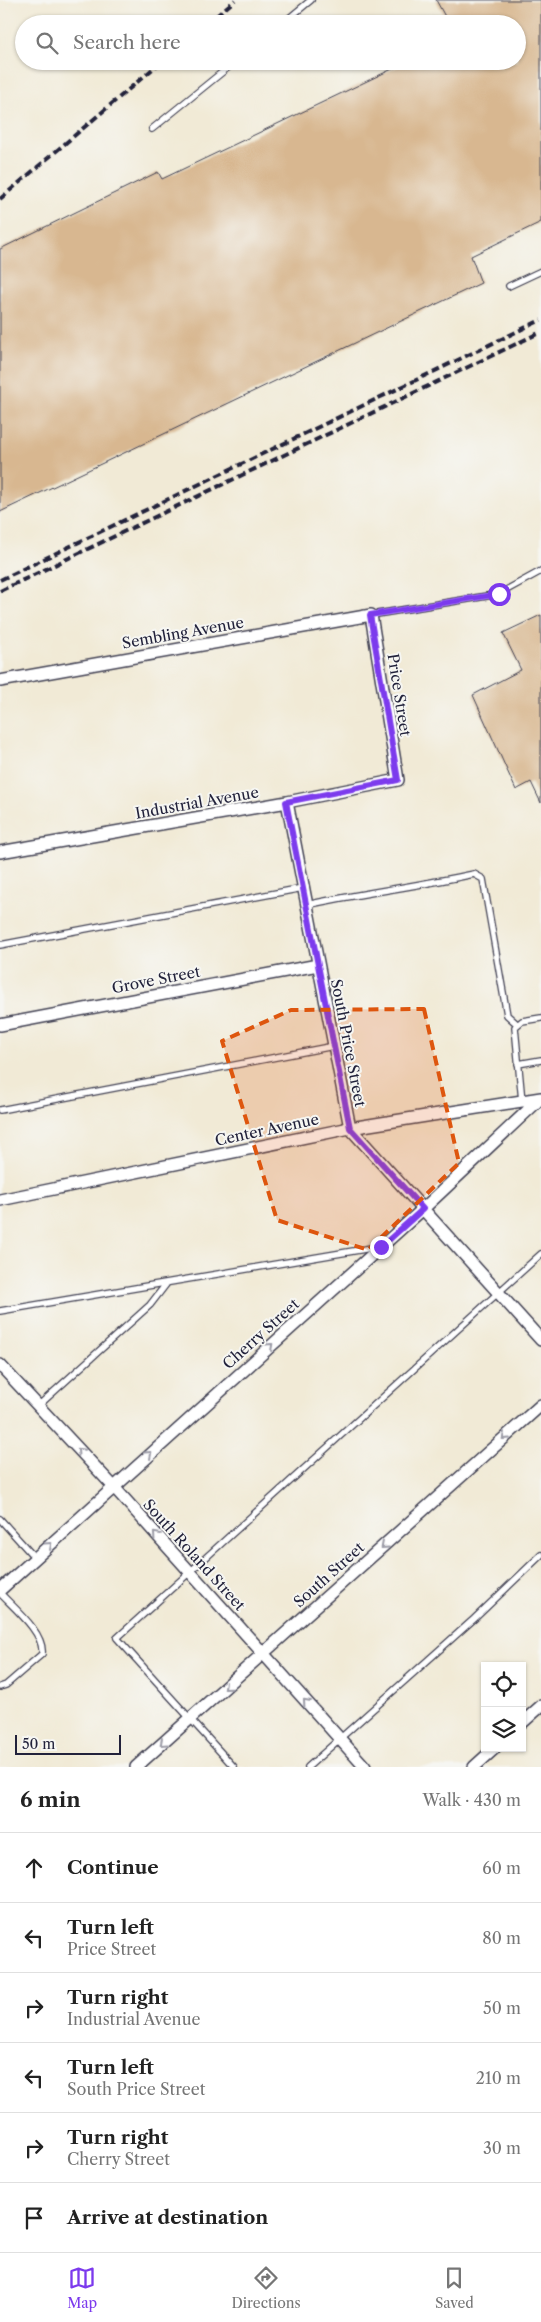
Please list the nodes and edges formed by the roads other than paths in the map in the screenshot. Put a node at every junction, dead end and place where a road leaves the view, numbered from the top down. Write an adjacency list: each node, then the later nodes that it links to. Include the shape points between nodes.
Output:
1 (311, 0): 2 (lane)
2 (293, 15)
3 (225, 70): 4 (lane)
4 (152, 129)
5 (541, 271): 6 (lane)
6 (509, 286)
7 (541, 571): 8 (lane, via 499,594)
8 (370, 615): 9 (street, Sembling Avenue); 10 (street, Price Street)
9 (0, 681)
10 (398, 780): 11 (street, Industrial Avenue)
11 (286, 802): 12 (street, Industrial Avenue); 13 (street, South Price Street)
12 (0, 852)
13 (303, 888): 14 (street, South Price Street); 15 (lane)
14 (306, 905): 16 (street, South Price Street); 18 (lane, via 474,874 482,879 486,892 507,1015)
15 (0, 945)
16 (318, 965): 19 (street, Grove Street); 20 (street, South Price Street)
17 (541, 1018): 18 (lane)
18 (517, 1024): 22 (lane)
19 (0, 1025)
20 (334, 1046): 25 (lane); 27 (street, South Price Street)
21 (541, 1060): 22 (lane)
22 (518, 1064): 24 (lane)
23 (541, 1098): 24 (street, Center Avenue); 26 (street, Cherry Street)
24 (522, 1101): 26 (lane); 27 (street, Center Avenue)
25 (0, 1110)
26 (525, 1113): 29 (street, Cherry Street)
27 (350, 1128): 28 (street, Center Avenue); 29 (street, South Price Street)
28 (0, 1200)
29 (423, 1209): 30 (street, Cherry Street); 33 (street, South Price Street)
30 (381, 1247): 32 (lane); 39 (street, Cherry Street, one-way to 30)
31 (541, 1254): 33 (lane)
32 (167, 1283): 34 (lane); 38 (lane, via 150,1305)
33 (498, 1292): 35 (street, South Price Street); 43 (lane)
34 (0, 1311)
35 (541, 1340)
36 (0, 1365): 38 (street, South Roland Street)
37 (541, 1405): 45 (street, South Street, one-way to 45)
38 (38, 1406): 39 (street, South Roland Street, one-way to 38)
39 (113, 1486): 42 (street, Cherry Street, one-way to 39); 43 (street, South Roland Street, one-way to 39)
40 (0, 1519): 42 (lane)
41 (541, 1554): 50 (lane, via 474,1619)
42 (35, 1558): 44 (street, Cherry Street)
43 (189, 1571): 45 (street, South Roland Street); 48 (lane, via 117,1638)
44 (0, 1591): 46 (lane, via 37,1633 43,1649 42,1654)
45 (263, 1655): 48 (street, South Street, one-way to 48); 50 (street, South Roland Street, one-way to 45)
46 (0, 1687)
47 (541, 1706): 49 (street)
48 (191, 1719): 52 (street, South Street, one-way to 52); 53 (lane)
49 (526, 1719)
50 (339, 1739): 54 (lane); 55 (street, South Roland Street)
51 (491, 1752): 56 (street)
52 (136, 1767)
53 (234, 1767)
54 (308, 1767)
55 (365, 1767)
56 (474, 1767)

